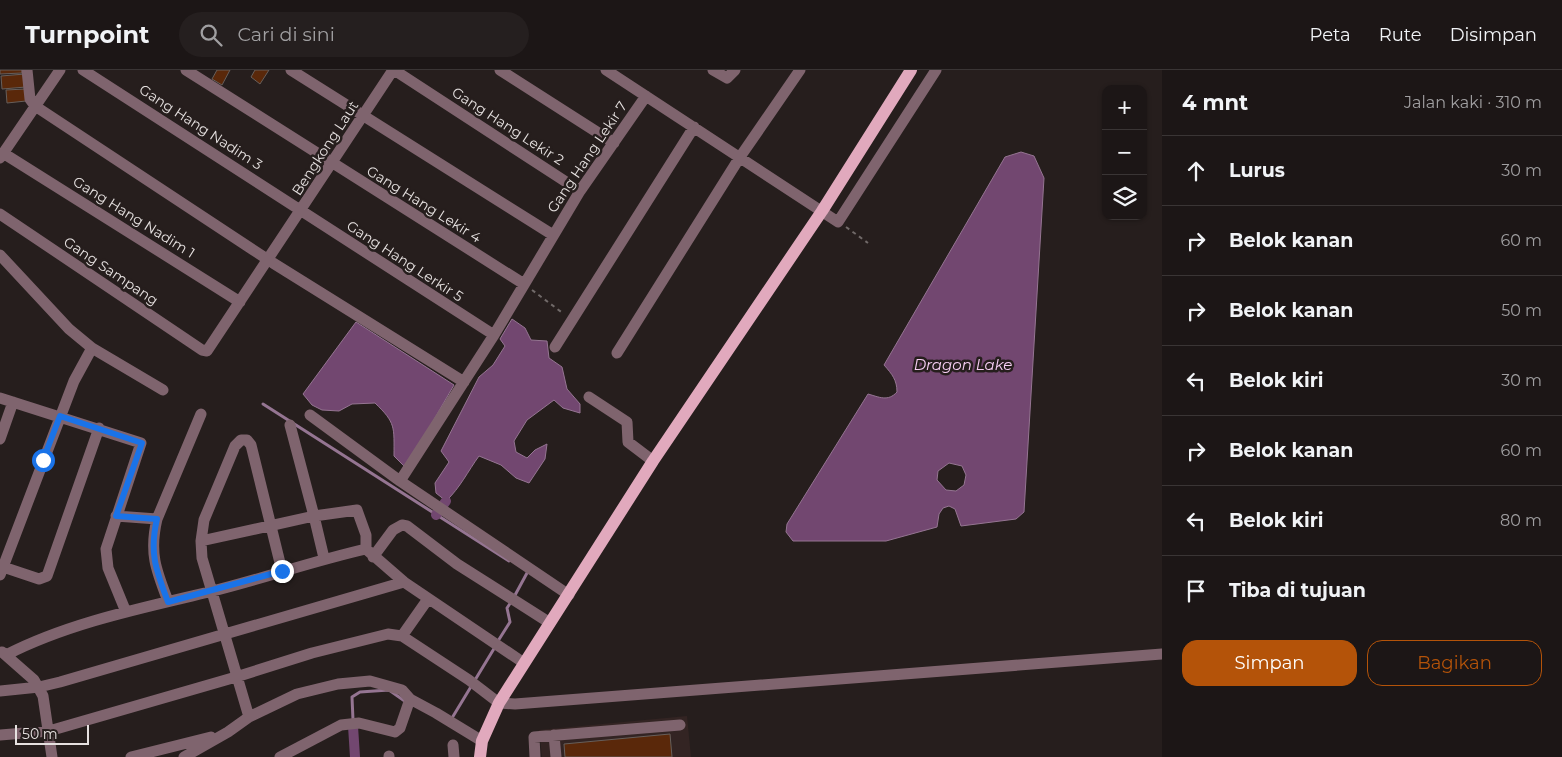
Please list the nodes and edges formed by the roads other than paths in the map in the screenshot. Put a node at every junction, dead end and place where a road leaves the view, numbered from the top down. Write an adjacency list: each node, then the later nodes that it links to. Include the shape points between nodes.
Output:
1 (27, 70): 15 (street, via 30,99)
2 (60, 70): 15 (street)
3 (83, 70): 23 (street, Gang Hang Nadim 3)
4 (186, 70): 21 (street, Gang Hang Lekir 4)
5 (291, 70): 16 (street)
6 (394, 70): 16 (street, Bengkong Laut); 22 (street, Gang Hang Lekir 2)
7 (500, 70): 18 (street)
8 (606, 70): 14 (street)
9 (713, 70): 10 (street, via 728,78)
10 (735, 70)
11 (800, 70): 20 (street)
12 (911, 70): 24 (main road)
13 (936, 70): 24 (street, via 838,222)
14 (646, 96): 17 (street); 18 (street, Gang Hang Lekir 7)
15 (38, 108): 19 (street); 28 (street)
16 (362, 117): 21 (street, Bengkong Laut); 26 (street)
17 (694, 127): 20 (street); 32 (street)
18 (614, 143): 22 (street, Gang Hang Lekir 7)
19 (5, 156): 30 (street, Gang Hang Nadim 1)
20 (740, 157): 24 (street); 35 (street)
21 (332, 164): 23 (street, Bengkong Laut); 29 (street, Gang Hang Lekir 4)
22 (580, 191): 26 (street, Gang Hang Lekir 7)
23 (302, 210): 28 (street, Bengkong Laut); 31 (street, Gang Hang Lerkir 5)
24 (822, 211): 47 (main road)
25 (1, 217): 34 (street, Gang Sampang)
26 (553, 235): 29 (street, Gang Hang Lekir 7)
27 (0, 255): 33 (street, via 69,330)
28 (269, 260): 30 (street, Bengkong Laut); 36 (street)
29 (524, 284): 31 (street, Gang Hang Lekir 7)
30 (240, 302): 34 (street, Bengkong Laut)
31 (494, 336): 36 (street, Gang Hang Lekir 7)
32 (555, 347)
33 (92, 348): 37 (street); 43 (street)
34 (207, 351)
35 (617, 354)
36 (464, 382): 48 (street, Gang Hang Lekir 7)
37 (163, 390)
38 (589, 397): 47 (street, via 627,422 628,442)
39 (0, 398): 40 (street)
40 (13, 402): 43 (street); 46 (street)
41 (201, 414): 51 (street)
42 (310, 415): 48 (street)
43 (60, 416): 45 (street); 56 (street)
44 (290, 425): 50 (street)
45 (100, 428): 49 (street, via 142,443); 56 (street, via 48,576 39,579)
46 (0, 440)
47 (653, 461): 60 (main road)
48 (400, 481): 60 (street)
49 (116, 516): 51 (street); 63 (street, via 107,539 106,558)
50 (314, 516): 52 (street); 54 (street, via 357,510); 55 (street)
51 (157, 519): 62 (street, via 152,550)
52 (270, 527): 53 (street); 53 (street, via 251,445 248,440 241,440 235,446 210,502); 57 (street)
53 (201, 541): 59 (street)
54 (370, 553): 55 (street); 58 (street); 64 (street, via 393,530 407,526 457,564)
55 (324, 558): 57 (street)
56 (1, 569)
57 (282, 571): 59 (street)
58 (404, 582): 61 (street); 65 (street)
59 (211, 592): 62 (street); 65 (street)
60 (569, 595): 64 (main road)
61 (428, 599): 66 (street); 69 (street)
62 (168, 602): 63 (street)
63 (126, 612): 67 (street)
64 (550, 622): 69 (main road)
65 (224, 636): 70 (street); 71 (street)
66 (402, 636): 70 (street, via 388,634 358,640); 74 (street)
67 (3, 653): 71 (street)
68 (1162, 654): 74 (street, via 523,704)
69 (524, 663): 74 (main road)
70 (236, 677): 75 (street); 77 (street)
71 (39, 687): 72 (street); 77 (street, via 46,704)
72 (0, 691)
73 (409, 703): 75 (street, via 402,690 370,681 338,684 297,694); 81 (street, via 450,721); 86 (street, via 400,728 395,732 359,723 341,725)
74 (499, 703): 81 (main road)
75 (249, 717): 78 (street)
76 (680, 725): 80 (street)
77 (49, 731): 79 (street); 83 (street)
78 (228, 732): 84 (street); 85 (street)
79 (0, 735)
80 (554, 735): 89 (street, via 534,737); 90 (street)
81 (482, 742): 88 (main road)
82 (453, 745): 87 (street)
83 (52, 757)
84 (131, 757)
85 (184, 757)
86 (280, 757)
87 (454, 757)
88 (480, 757)
89 (535, 757)
90 (556, 757)

